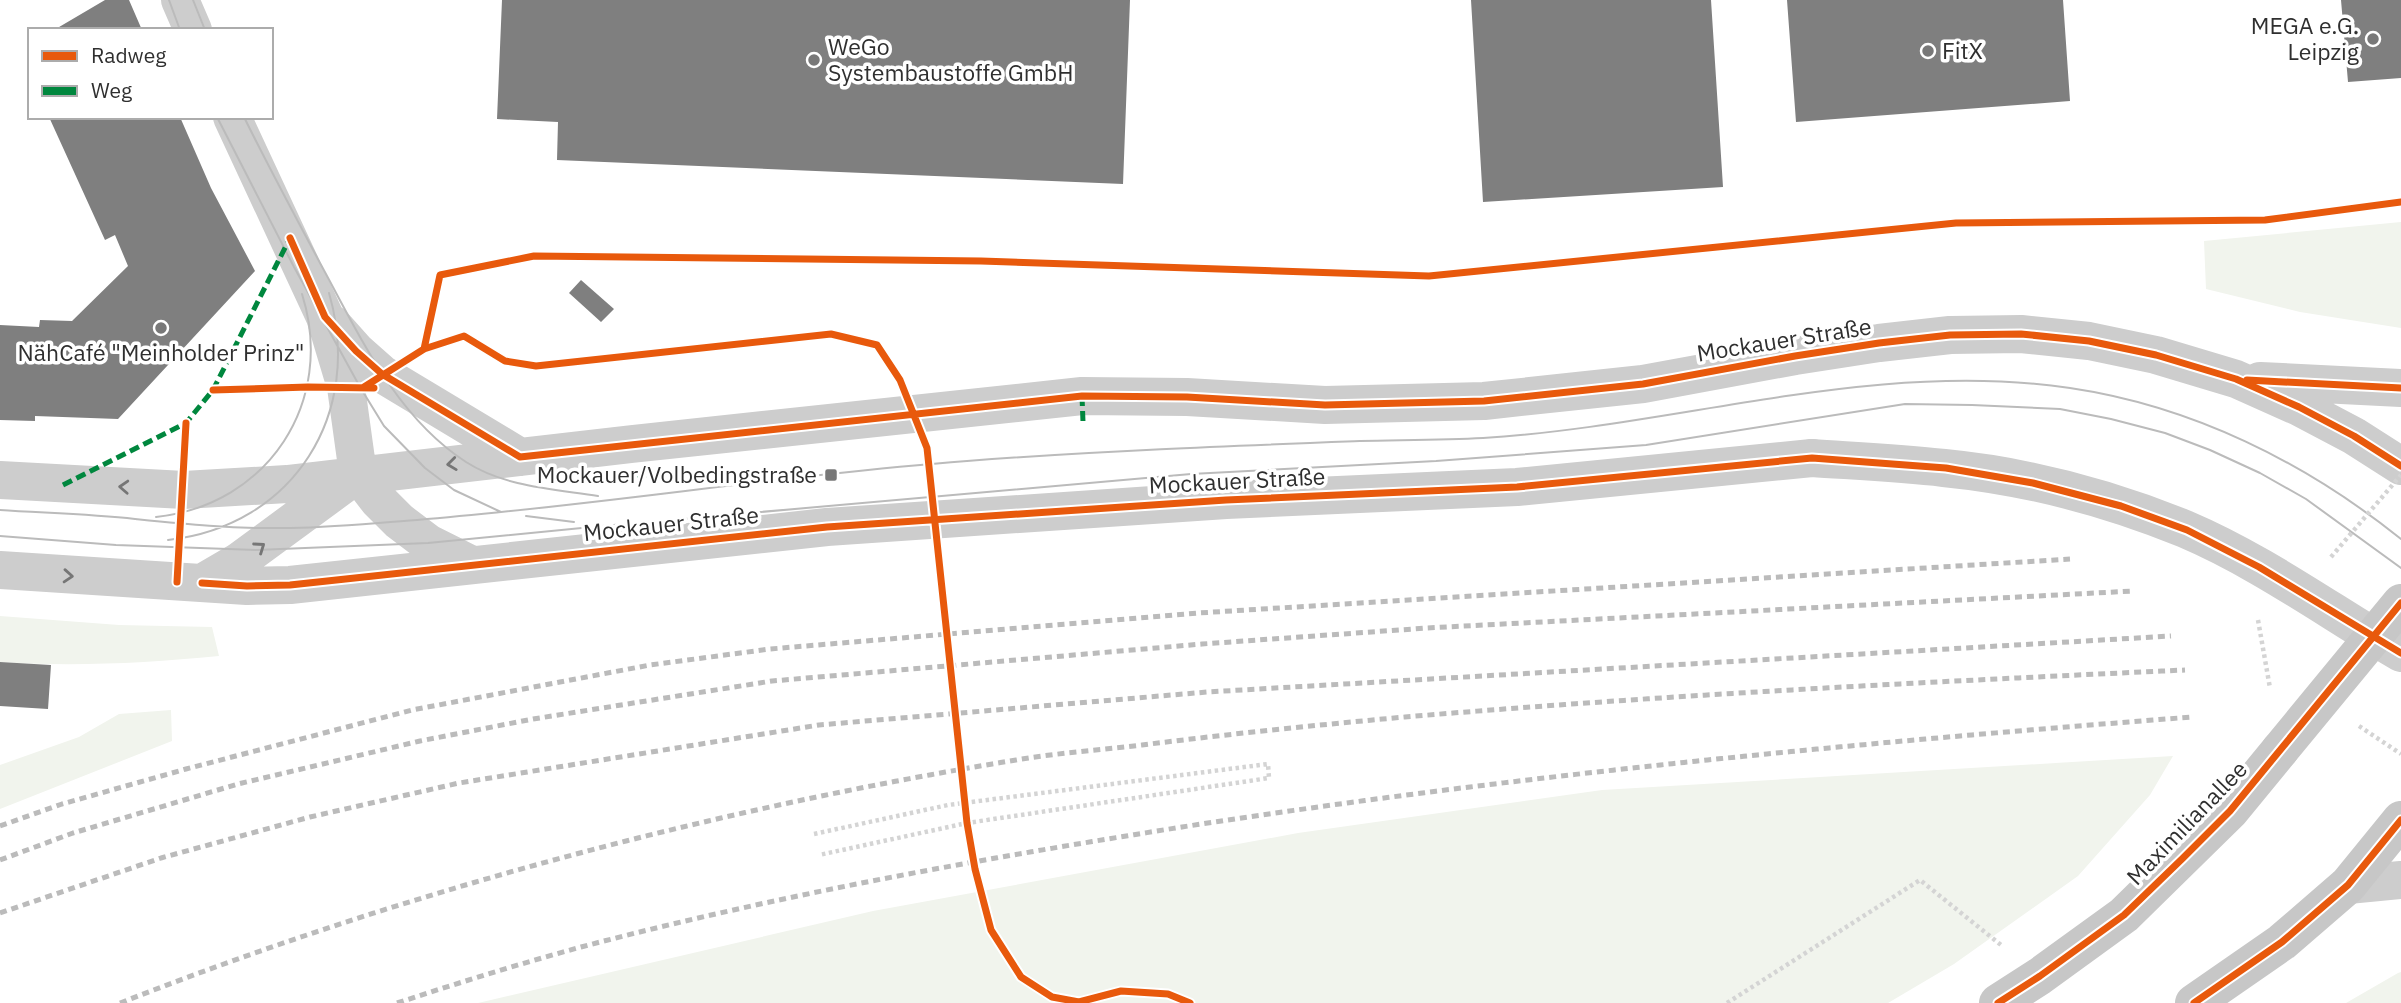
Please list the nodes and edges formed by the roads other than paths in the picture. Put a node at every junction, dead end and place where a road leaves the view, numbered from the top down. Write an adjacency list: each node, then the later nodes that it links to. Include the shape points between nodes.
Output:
1 (180, 0): 2 (main road)
2 (192, 28)
3 (233, 119): 4 (main road)
4 (325, 317): 7 (main road, via 383,374); 9 (main road, via 346,387)
5 (2236, 379): 6 (main road); 7 (main road, Mockauer Straße, via 2089,341 2021,334 1950,335 1795,356 1643,384 1484,401 1325,405 1082,396); 8 (main road, Mockauer Straße, via 2310,412)
6 (2401, 388)
7 (520, 457): 9 (main road, Mockauer Straße, one-way to 9)
8 (2401, 466)
9 (358, 474): 10 (main road, Mockauer Straße, one-way to 10, via 184,490); 11 (main road, via 399,521 428,544); 13 (main road, one-way to 9, via 276,536)
10 (0, 480)
11 (470, 564): 13 (main road, Mockauer Straße, via 290,585); 15 (main road, Mockauer Straße, bridge, via 827,527 1226,500 1517,487 1812,458 1947,468 2033,483 2121,506 2187,530)
12 (0, 570): 13 (main road, Mockauer Straße, one-way to 13)
13 (202, 583)
14 (2401, 603): 15 (main road, Maximilianallee, bridge)
15 (2387, 645): 19 (main road, Maximilianallee, bridge, via 2124,915)
16 (2401, 820): 18 (main road)
17 (2401, 880): 18 (main road)
18 (2348, 885): 20 (main road, via 2282,942)
19 (1998, 1003)
20 (2194, 1003)

